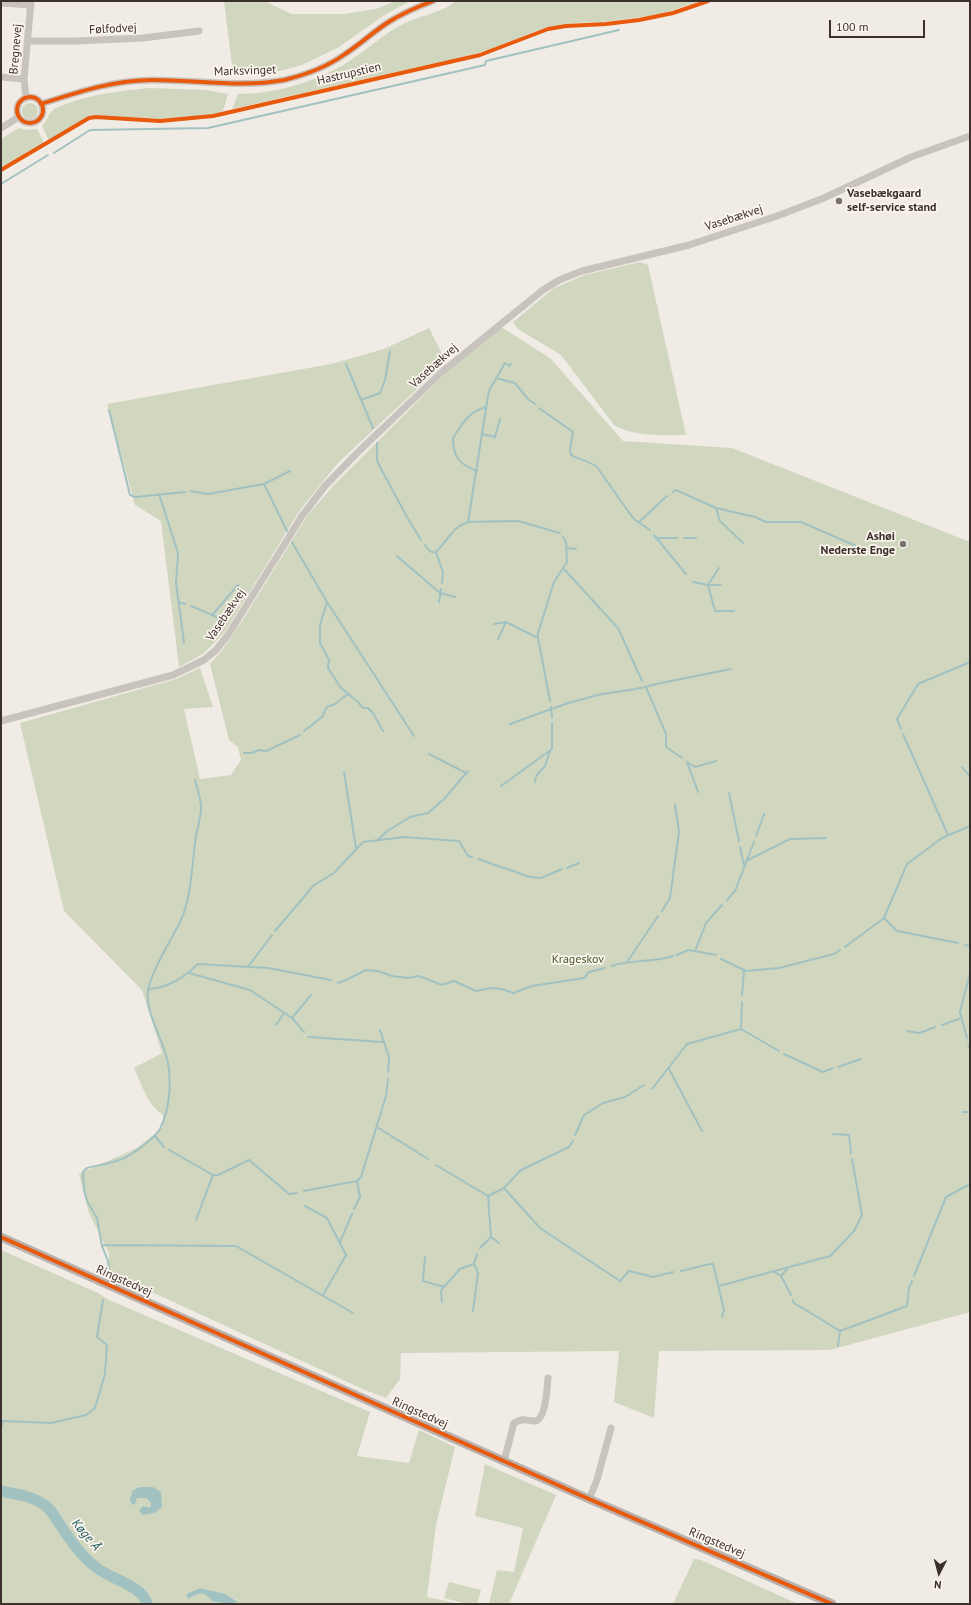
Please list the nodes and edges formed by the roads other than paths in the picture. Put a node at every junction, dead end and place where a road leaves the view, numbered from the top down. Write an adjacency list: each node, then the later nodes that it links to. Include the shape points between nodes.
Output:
1 (433, 1): 9 (street, Marksvinget, via 385,24 330,63 284,80 259,83 152,80 125,82 80,91)
2 (1, 3): 3 (street)
3 (31, 3): 5 (street, Bregnevej)
4 (199, 31): 5 (street, Følfodvej, via 143,38)
5 (28, 41): 7 (street, Bregnevej)
6 (1, 77): 7 (street)
7 (24, 79): 8 (street, Bregnevej)
8 (26, 98): 9 (street, via 36,99); 10 (street, via 18,106)
9 (41, 104): 10 (street, via 42,116 36,122 25,122)
10 (18, 117): 11 (street)
11 (1, 128)
12 (970, 136): 13 (street, Vasebækvej, via 911,157 824,198 777,216 689,245 582,271 560,280 443,370 325,486 302,516 228,635 204,660 173,675)
13 (1, 721)
14 (1, 1237): 17 (main road, Ringstedvej)
15 (548, 1378): 17 (street, via 544,1410 540,1419 522,1419 514,1423)
16 (611, 1428): 18 (street, via 597,1480)
17 (504, 1461): 18 (main road, Ringstedvej)
18 (589, 1499): 19 (main road, Ringstedvej)
19 (832, 1604)

